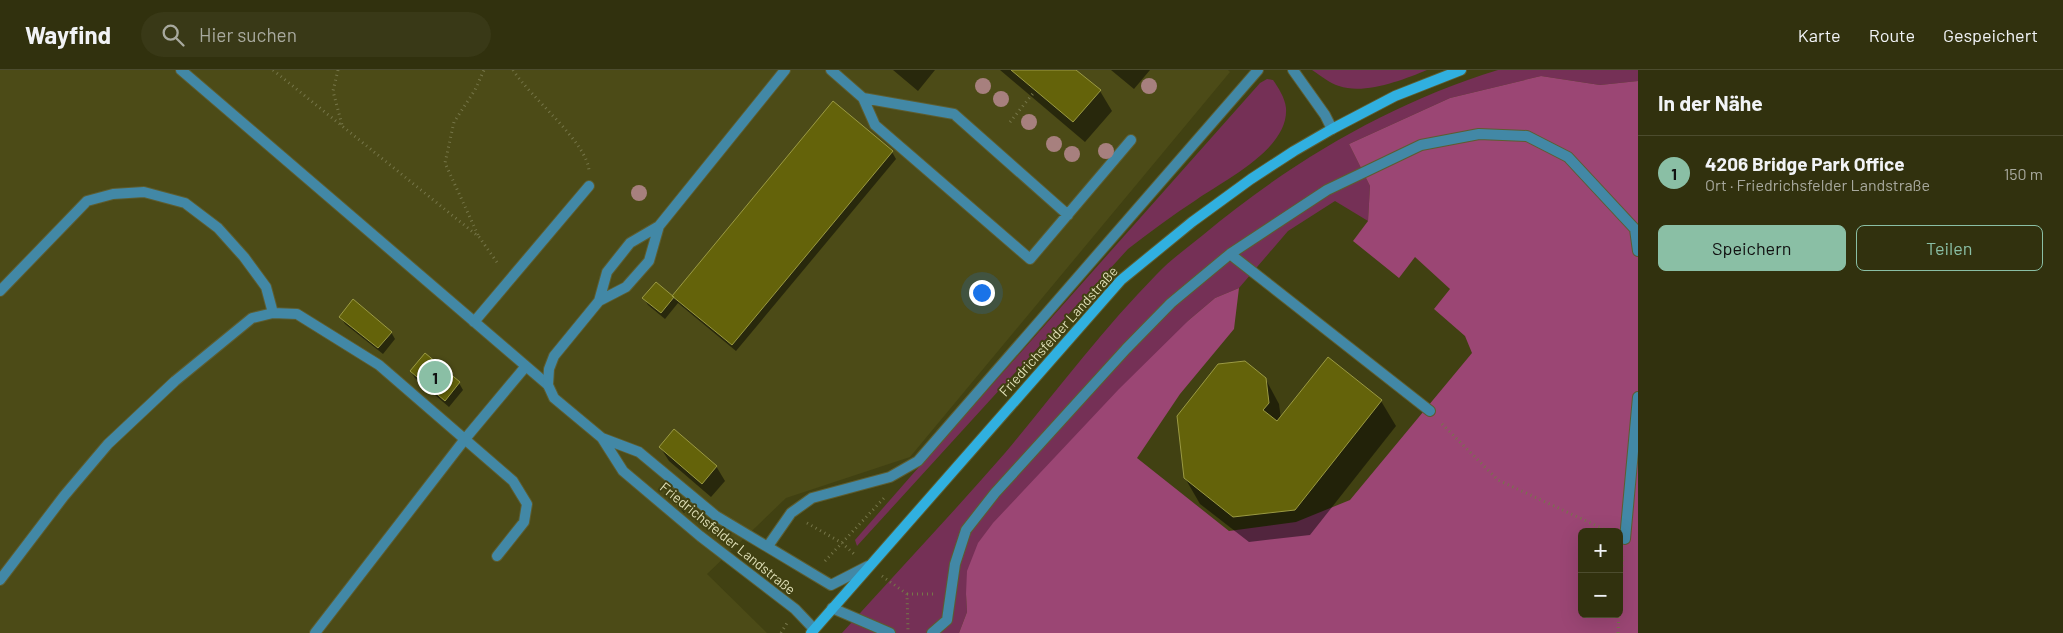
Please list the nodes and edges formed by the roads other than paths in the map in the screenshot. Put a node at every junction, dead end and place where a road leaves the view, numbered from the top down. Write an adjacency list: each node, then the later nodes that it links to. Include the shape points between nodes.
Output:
1 (181, 70): 18 (street)
2 (785, 70): 12 (street)
3 (831, 70): 7 (street)
4 (1258, 70): 26 (street, via 918,461 890,477 812,498 791,513)
5 (1294, 70): 8 (street)
6 (1461, 70): 8 (main road, Friedrichsfelder Landstraße, via 1395,96)
7 (863, 98): 11 (street, via 954,114); 11 (street, via 875,125 1030,259)
8 (1332, 129): 28 (main road, Friedrichsfelder Landstraße, via 1251,179 1121,280)
9 (1131, 140): 11 (street)
10 (589, 186): 18 (street)
11 (1068, 215)
12 (659, 226): 16 (street, via 630,243 613,264 607,272); 16 (street, via 649,261 626,287)
13 (1638, 251): 14 (street, via 1635,229 1568,156 1527,136 1479,134 1421,145 1327,190)
14 (1230, 254): 22 (street); 34 (street, via 1132,342 995,493 966,530 955,564 947,620)
15 (0, 292): 17 (street, via 88,201 113,194 144,192 185,202 218,228 266,287)
16 (600, 300): 20 (street, via 554,356 548,369)
17 (273, 313): 24 (street, via 297,314 379,365); 29 (street, via 252,318 175,381 108,444)
18 (474, 322): 19 (street)
19 (526, 366): 20 (street); 24 (street)
20 (548, 385): 23 (street, via 554,398)
21 (1638, 397): 25 (street)
22 (1430, 411)
23 (602, 438): 26 (street, Friedrichsfelder Landstraße, via 639,452 716,516); 31 (street, Friedrichsfelder Landstraße, via 623,471 700,536 795,609)
24 (465, 439): 27 (street, via 513,481 527,504 524,522); 32 (street)
25 (1625, 539)
26 (768, 546): 28 (street, Friedrichsfelder Landstraße, via 830,585)
27 (497, 556)
28 (868, 566): 30 (main road, Friedrichsfelder Landstraße)
29 (0, 580)
30 (832, 608): 31 (main road, Friedrichsfelder Landstraße); 33 (street)
31 (812, 631)
32 (315, 633)
33 (890, 633)
34 (932, 633)

